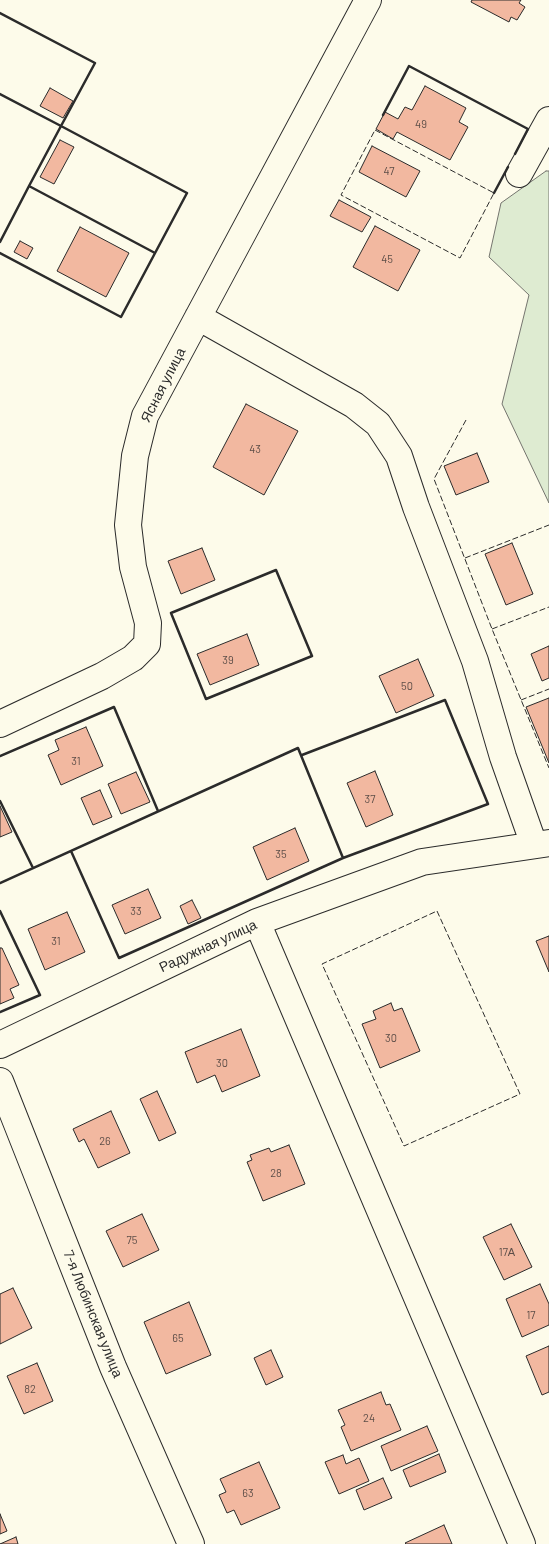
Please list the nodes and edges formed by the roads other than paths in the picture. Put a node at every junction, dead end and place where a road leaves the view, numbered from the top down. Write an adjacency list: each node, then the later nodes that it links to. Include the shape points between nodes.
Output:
1 (368, 0): 4 (street, Ясная улица)
2 (549, 120): 3 (street)
3 (519, 174)
4 (198, 317): 5 (street, Ясная улица, via 145,416 135,456 128,525 133,567 148,623 147,644 133,658 102,676); 6 (street, via 354,405 378,424 399,456 475,661 503,757)
5 (0, 724)
6 (542, 844): 7 (street, Радужная улица, via 422,862)
7 (257, 922): 8 (street, Радужная улица); 11 (street)
8 (0, 1045)
9 (0, 1081): 10 (street, 7-я Любинская улица, via 114,1367)
10 (191, 1544)
11 (522, 1544)

